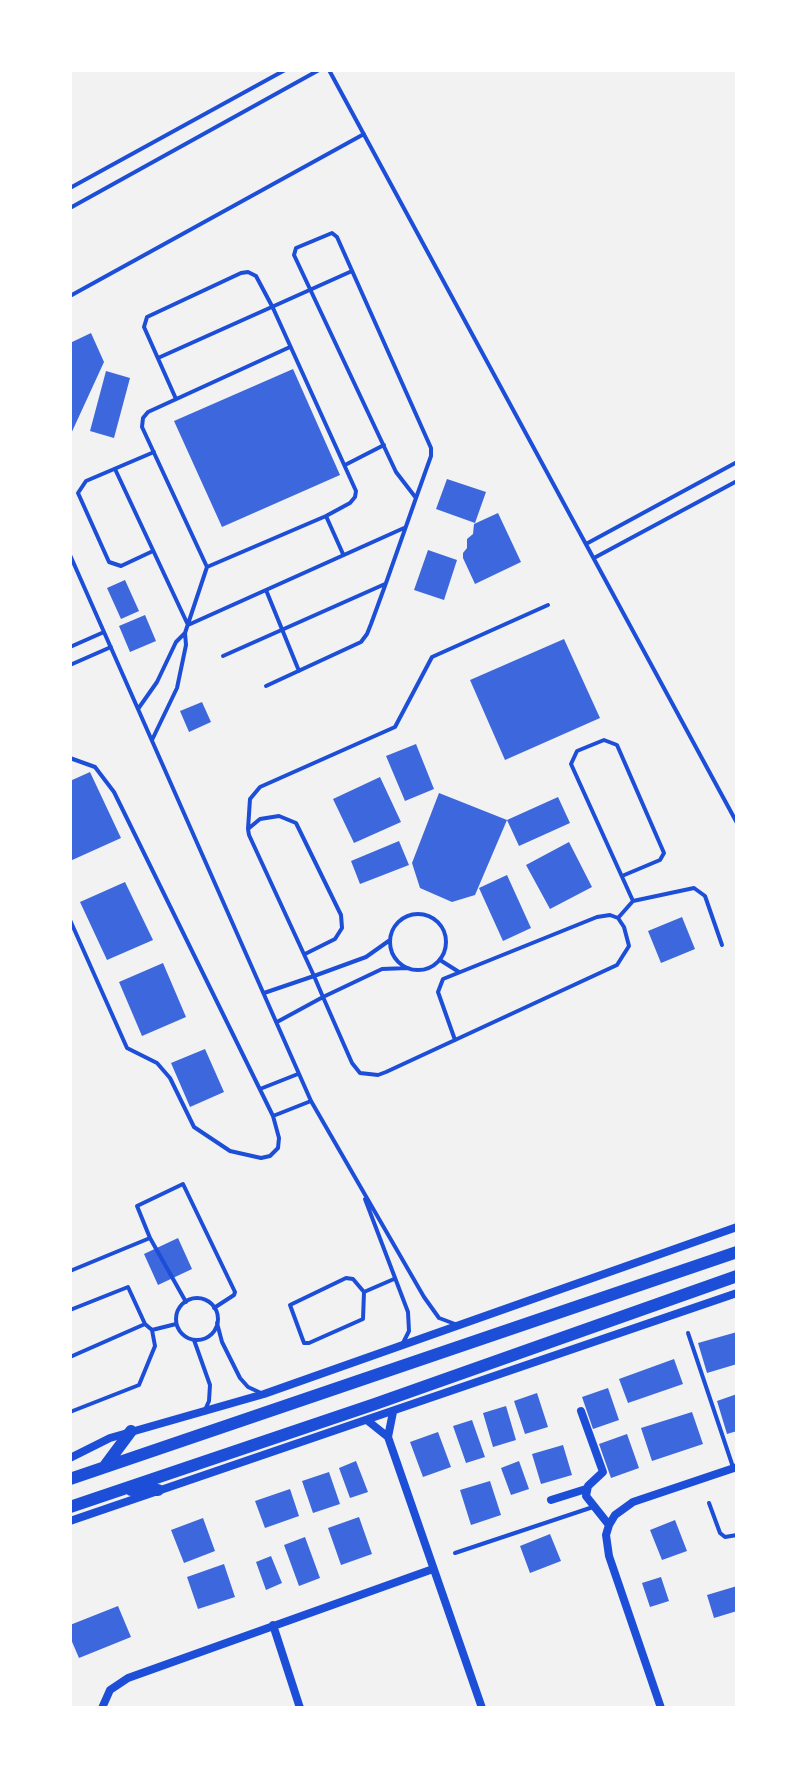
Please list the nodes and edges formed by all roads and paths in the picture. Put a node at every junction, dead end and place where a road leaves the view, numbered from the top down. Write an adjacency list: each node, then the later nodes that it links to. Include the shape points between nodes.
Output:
1 (285, 70): 5 (lane)
2 (319, 70): 6 (lane)
3 (329, 70): 4 (lane)
4 (364, 134): 9 (lane); 23 (lane)
5 (70, 188)
6 (70, 208)
7 (352, 271): 8 (lane); 8 (lane, via 332,233 296,248 294,255); 20 (lane, via 431,448)
8 (311, 290): 10 (lane); 14 (lane)
9 (70, 296)
10 (273, 308): 11 (lane); 12 (lane); 12 (lane, via 256,276 241,273 147,317 144,327)
11 (290, 347): 13 (lane); 17 (lane)
12 (158, 358): 13 (lane)
13 (176, 399): 15 (lane, via 143,418)
14 (384, 445): 17 (lane); 20 (lane, via 400,481)
15 (154, 452): 18 (lane); 28 (lane)
16 (737, 462): 23 (lane)
17 (345, 465): 21 (lane, via 355,497)
18 (115, 469): 24 (lane); 24 (lane, via 86,481 78,493 109,562 121,566)
19 (737, 481): 27 (lane)
20 (416, 498): 22 (lane)
21 (326, 516): 26 (lane); 28 (lane)
22 (406, 528): 26 (lane); 29 (lane)
23 (586, 544): 27 (lane)
24 (153, 551): 32 (lane)
25 (70, 555): 34 (lane)
26 (343, 555): 30 (lane)
27 (594, 558): 45 (lane)
28 (207, 567): 32 (lane)
29 (386, 583): 33 (lane); 40 (lane, via 361,642)
30 (266, 590): 32 (lane); 33 (lane)
31 (548, 605): 46 (lane, via 432,657 395,727 260,787 250,799)
32 (188, 625): 35 (lane)
33 (282, 629): 38 (lane); 40 (lane)
34 (104, 632): 36 (lane); 37 (lane)
35 (185, 633): 42 (lane); 43 (lane, via 177,688)
36 (70, 647)
37 (111, 647): 39 (lane); 42 (lane)
38 (223, 656)
39 (70, 665)
40 (299, 671): 41 (lane)
41 (266, 686)
42 (138, 709): 43 (lane)
43 (152, 740): 59 (lane)
44 (70, 758): 65 (lane, via 95,767 109,783)
45 (737, 823)
46 (248, 829): 53 (lane); 53 (lane, via 269,816 296,823 341,915 342,928 335,939)
47 (622, 876): 47 (lane, via 571,764 577,751 604,740 617,745 664,853 660,860); 48 (lane)
48 (633, 901): 49 (lane); 52 (lane, via 694,888 705,896)
49 (618, 918): 57 (lane, via 597,917); 63 (lane, via 629,946 617,965)
50 (70, 920): 67 (lane, via 127,1048 157,1063 170,1078 194,1127 230,1151 261,1158 278,1148)
51 (390, 940): 54 (lane, via 401,919 424,914 443,927 445,950); 55 (lane, via 398,962); 58 (lane, via 366,957)
52 (722, 945)
53 (305, 954): 58 (lane)
54 (440, 960): 55 (lane, via 419,970); 57 (lane)
55 (408, 968): 61 (lane, via 382,969)
56 (70, 972): 60 (lane)
57 (459, 972): 63 (lane, via 443,979 438,992)
58 (314, 976): 59 (lane); 61 (lane)
59 (264, 993): 62 (lane)
60 (70, 995)
61 (323, 997): 62 (lane); 63 (lane, via 360,1073 378,1075)
62 (277, 1022): 64 (lane)
63 (455, 1040)
64 (298, 1074): 65 (lane); 66 (lane)
65 (260, 1089): 67 (lane)
66 (311, 1101): 67 (lane); 68 (lane)
67 (273, 1116)
68 (360, 1186): 74 (lane); 83 (lane, via 434,1313)
69 (737, 1227): 83 (street)
70 (150, 1238): 72 (lane); 77 (lane); 78 (lane, via 137,1206 183,1184 235,1293)
71 (737, 1252): 98 (main road)
72 (70, 1271)
73 (737, 1276): 102 (main road)
74 (394, 1279): 75 (lane); 87 (lane, via 409,1318)
75 (364, 1292): 75 (lane, via 346,1278 290,1305 304,1343 363,1319)
76 (737, 1293): 92 (street)
77 (186, 1302): 78 (lane, via 199,1299); 82 (lane)
78 (214, 1308): 80 (lane)
79 (70, 1310): 81 (lane, via 128,1287)
80 (217, 1323): 86 (lane, via 209,1336); 89 (lane, via 240,1378)
81 (145, 1324): 84 (lane); 88 (lane)
82 (176, 1324): 84 (lane); 86 (lane)
83 (458, 1324): 87 (street)
84 (152, 1330): 91 (lane, via 155,1353 139,1385)
85 (688, 1333): 99 (lane)
86 (194, 1340): 93 (lane, via 210,1385)
87 (403, 1343): 89 (street)
88 (70, 1357)
89 (264, 1394): 93 (street)
90 (581, 1411): 101 (street, via 603,1472)
91 (70, 1412)
92 (393, 1412): 94 (street); 96 (street)
93 (203, 1413): 95 (street)
94 (368, 1421): 96 (street); 103 (street)
95 (131, 1431): 97 (street); 98 (main road)
96 (388, 1437): 112 (street)
97 (70, 1458)
98 (105, 1466): 100 (main road)
99 (735, 1467): 109 (street, via 633,1502)
100 (70, 1479)
101 (586, 1489): 104 (street); 107 (street)
102 (120, 1490): 103 (main road); 106 (main road)
103 (158, 1490): 108 (street)
104 (551, 1500)
105 (709, 1503): 110 (lane, via 720,1533)
106 (70, 1507)
107 (594, 1507): 109 (street); 111 (lane)
108 (70, 1521)
109 (609, 1525): 117 (street, via 609,1556)
110 (737, 1535)
111 (455, 1553)
112 (433, 1569): 113 (street); 116 (street)
113 (273, 1625): 114 (street, via 118,1682); 115 (street)
114 (102, 1708)
115 (300, 1708)
116 (482, 1708)
117 (661, 1708)

